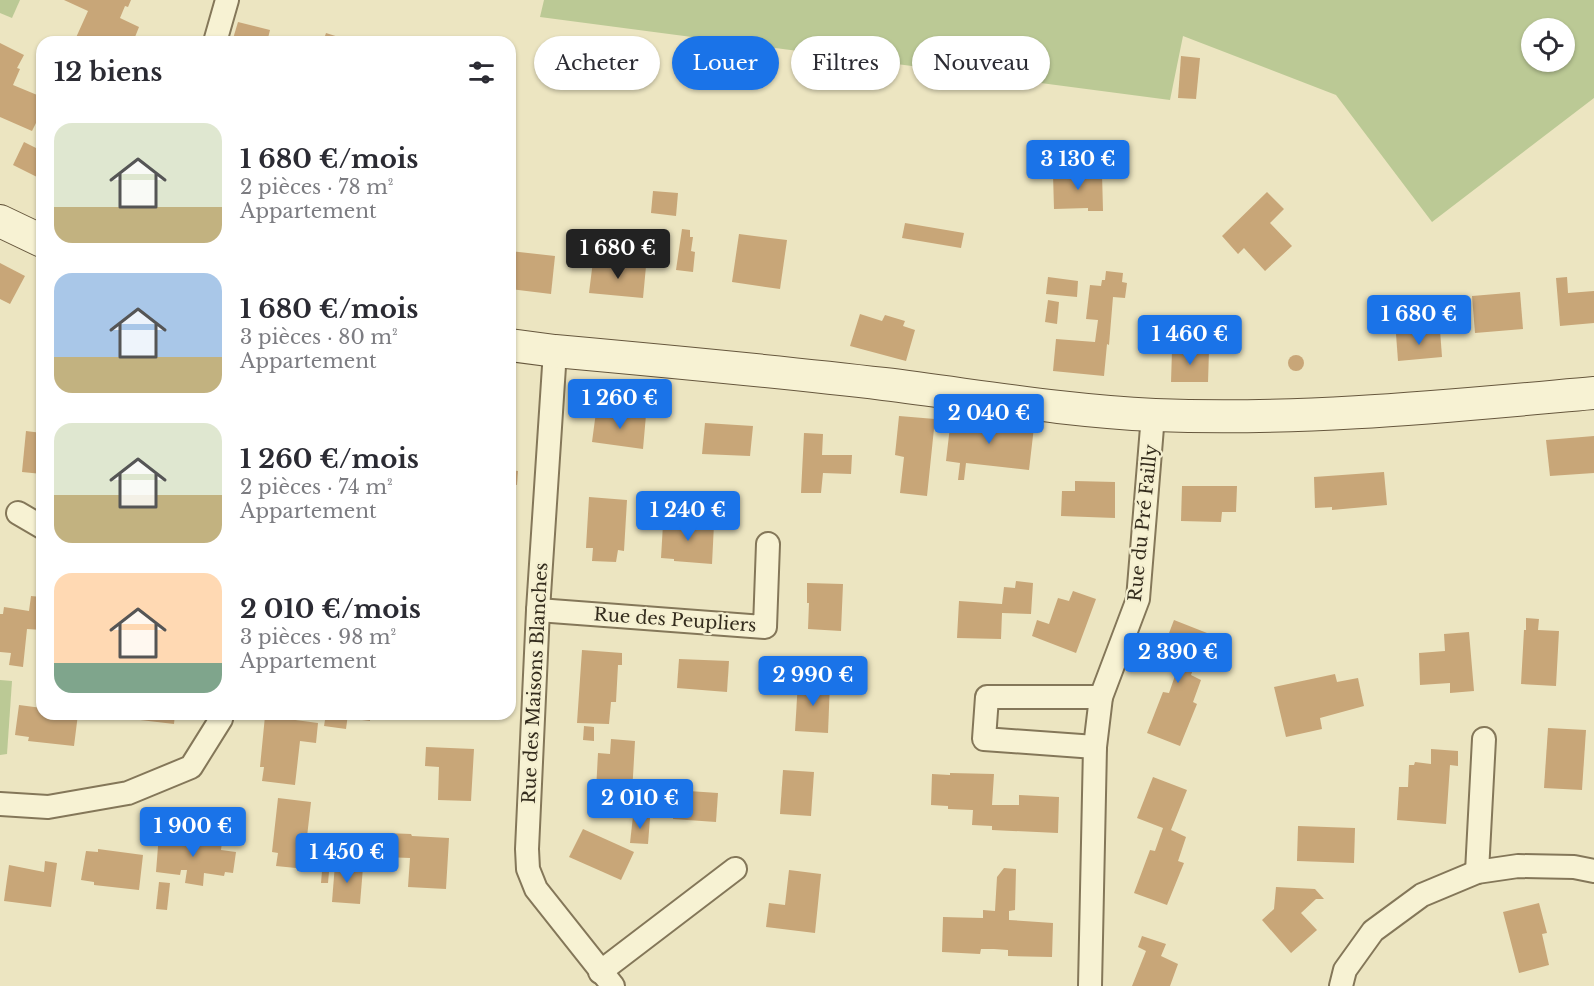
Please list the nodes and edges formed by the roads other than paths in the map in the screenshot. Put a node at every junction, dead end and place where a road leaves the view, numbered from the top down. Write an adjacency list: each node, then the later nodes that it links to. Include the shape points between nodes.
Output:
1 (227, 0): 2 (street)
2 (217, 36)
3 (0, 221): 4 (street)
4 (36, 238)
5 (516, 346): 6 (street)
6 (555, 351): 8 (street); 12 (street, Rue des Maisons Blanches)
7 (1594, 393): 8 (street, via 1283,416)
8 (1153, 415): 13 (street, Rue du Pré Failly, via 1138,599)
9 (18, 513): 10 (street)
10 (36, 524)
11 (768, 544): 12 (street, Rue des Peupliers, via 765,627)
12 (538, 610): 21 (street, Rue des Maisons Blanches, via 528,869 536,889)
13 (1101, 697): 16 (street, Rue du Pré Failly); 16 (street, via 987,697 984,739)
14 (220, 720): 17 (street, via 191,767 128,794 48,807)
15 (1484, 739): 20 (street)
16 (1095, 747): 22 (street, Rue du Pré Failly)
17 (0, 804)
18 (735, 869): 21 (street)
19 (1594, 871): 20 (street, via 1518,866)
20 (1477, 872): 23 (street, via 1422,895 1373,931 1345,970)
21 (607, 979)
22 (1090, 986)
23 (1341, 986)

